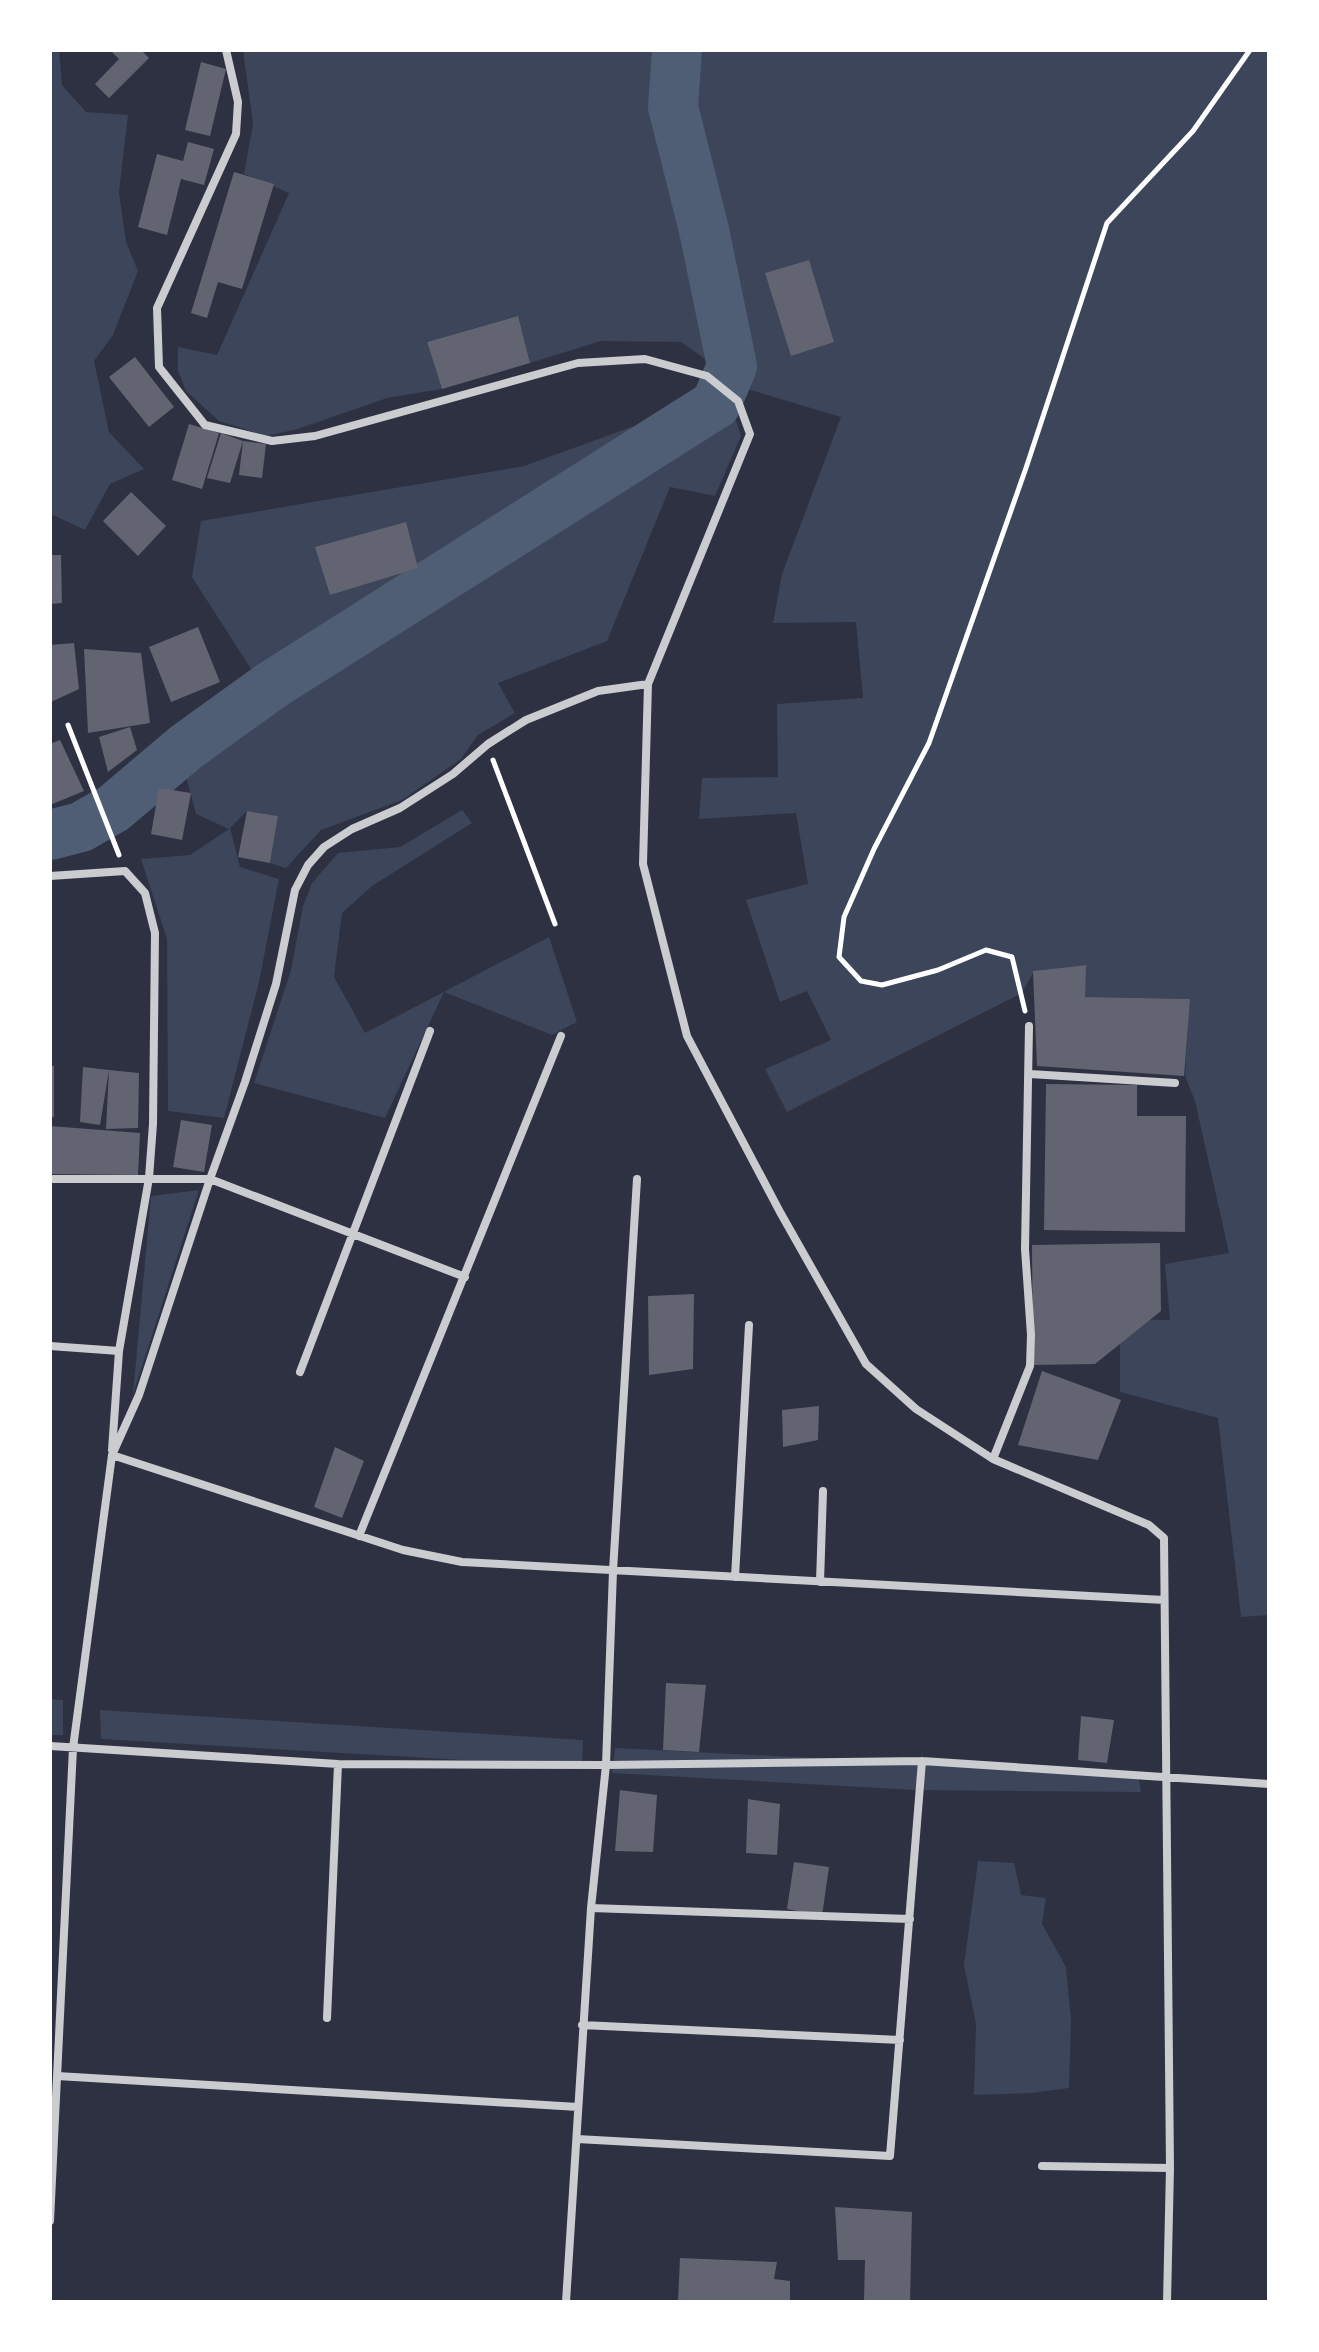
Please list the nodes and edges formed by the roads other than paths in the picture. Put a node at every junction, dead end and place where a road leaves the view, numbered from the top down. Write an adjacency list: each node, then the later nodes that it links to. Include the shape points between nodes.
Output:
1 (226, 50): 2 (street, via 238,102 236,134 157,308 159,367 205,425 272,441 315,436 578,363 645,359 707,376 738,401 750,434)
2 (648, 684): 11 (street, via 598,691 526,720 414,799 324,847 308,865 295,890 276,984); 20 (street, via 643,864 687,1036 866,1364 916,1409)
3 (50, 876): 9 (street, via 125,871 145,893 155,933)
4 (1029, 1026): 7 (street)
5 (430, 1031): 13 (street)
6 (561, 1036): 14 (street)
7 (1030, 1074): 8 (street); 20 (street, via 1025,1249 1030,1366)
8 (1175, 1083)
9 (149, 1178): 10 (street); 11 (street); 17 (street)
10 (50, 1179)
11 (210, 1179): 13 (street); 19 (street, via 139,1395)
12 (637, 1179): 23 (street)
13 (351, 1233): 14 (street); 18 (street)
14 (465, 1277): 22 (street)
15 (749, 1325): 24 (street)
16 (50, 1346): 17 (street)
17 (119, 1351): 19 (street)
18 (300, 1372)
19 (112, 1455): 22 (street); 28 (street)
20 (993, 1459): 26 (street, via 1149,1525 1164,1538)
21 (823, 1491): 25 (street)
22 (359, 1536): 23 (street, via 462,1562)
23 (613, 1571): 24 (street); 31 (street)
24 (735, 1577): 25 (street)
25 (820, 1582): 26 (street)
26 (1164, 1600): 32 (street)
27 (50, 1746): 28 (street)
28 (73, 1748): 30 (street); 38 (street)
29 (922, 1761): 31 (street); 32 (street); 35 (street)
30 (338, 1764): 31 (street); 36 (street)
31 (606, 1765): 34 (street)
32 (1166, 1776): 33 (street); 44 (street)
33 (1269, 1784)
34 (591, 1908): 35 (street); 37 (street)
35 (910, 1919): 39 (street)
36 (327, 2018)
37 (582, 2025): 39 (street); 41 (street)
38 (54, 2038): 40 (street)
39 (900, 2040): 42 (street, via 890,2156)
40 (57, 2076): 41 (street); 45 (street)
41 (578, 2107): 42 (street)
42 (577, 2139): 46 (street)
43 (1042, 2166): 44 (street)
44 (1170, 2168): 47 (street)
45 (50, 2221)
46 (566, 2302)
47 (1167, 2302)

